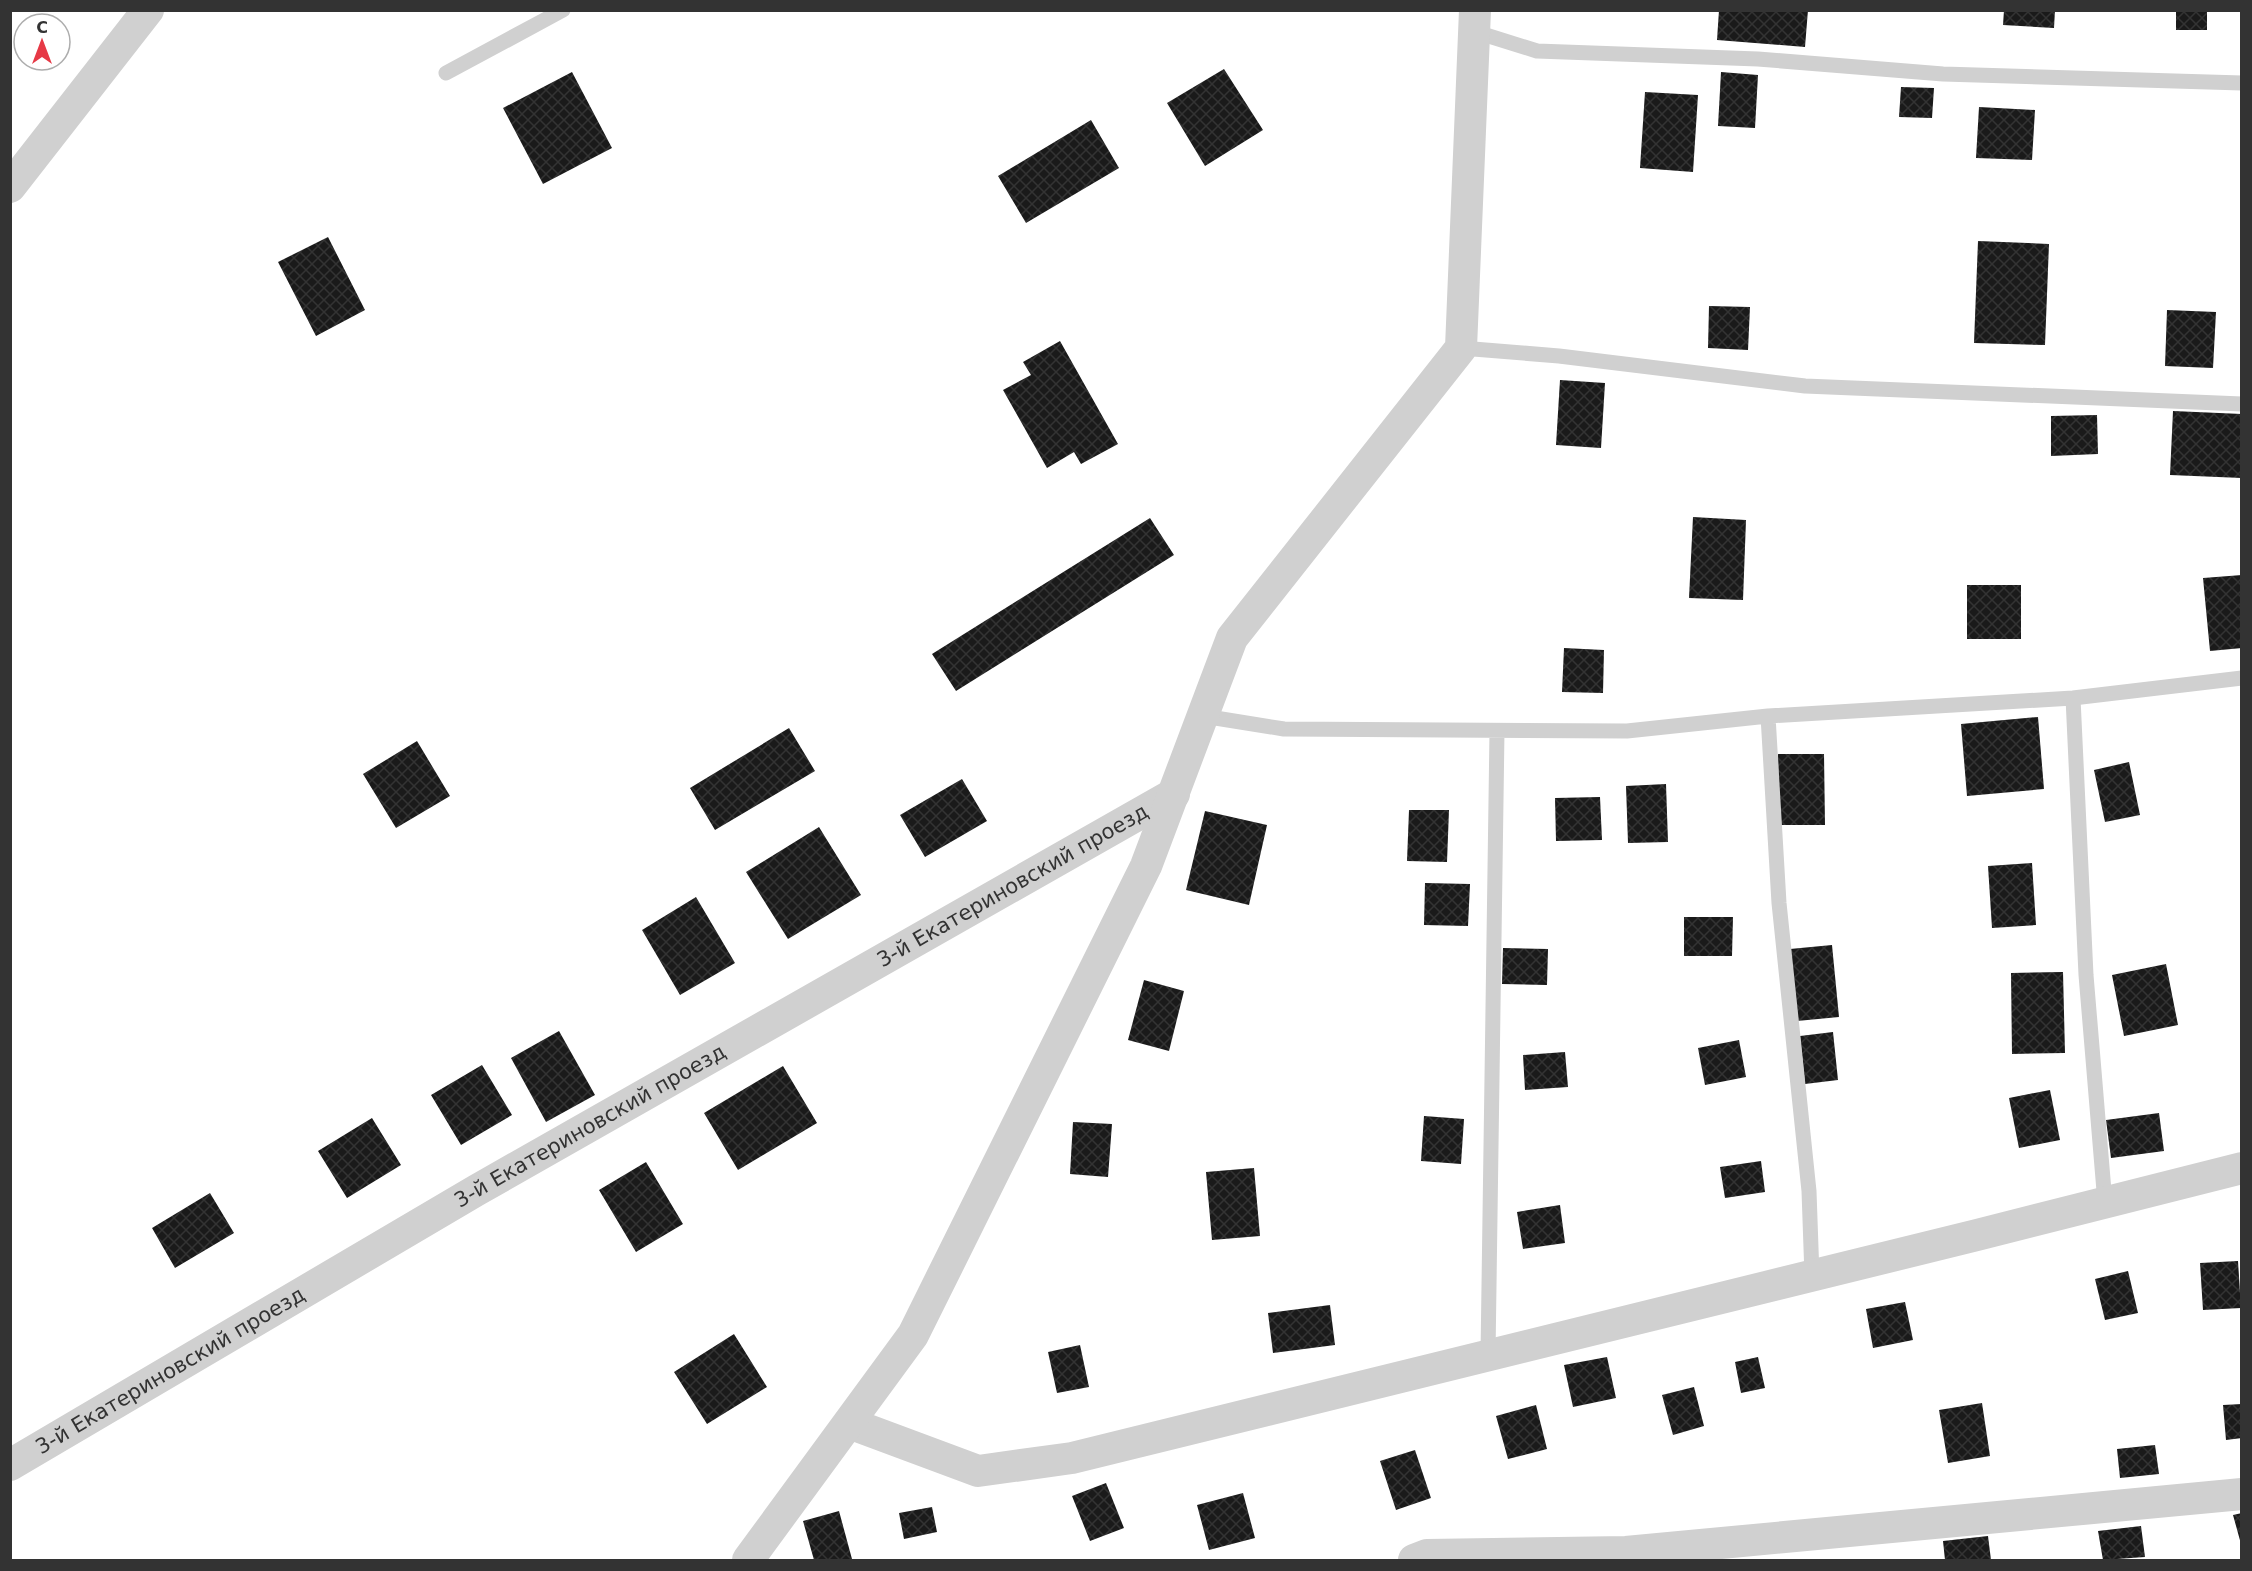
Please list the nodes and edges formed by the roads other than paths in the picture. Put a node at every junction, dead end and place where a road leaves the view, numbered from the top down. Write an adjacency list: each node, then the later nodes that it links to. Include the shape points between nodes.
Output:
1 (148, 10): 6 (street)
2 (563, 10): 4 (lane)
3 (1474, 21): 5 (lane, via 1537,51 1758,58 1943,74); 7 (street)
4 (446, 73)
5 (2241, 83)
6 (10, 187)
7 (1461, 348): 8 (lane, via 1806,386); 11 (street, via 1232,638)
8 (2241, 404)
9 (2241, 678): 10 (lane)
10 (2073, 698): 12 (lane); 16 (lane, via 2086,975)
11 (1203, 716): 13 (lane, via 1284,729); 14 (street)
12 (1768, 716): 13 (lane, via 1627,731); 17 (lane, via 1779,903 1809,1191)
13 (1497, 731): 18 (lane)
14 (1174, 794): 19 (street, via 1146,866 913,1335); 20 (street, 3-й Екатериновский проезд, via 477,1190)
15 (2241, 1168): 16 (street)
16 (2104, 1203): 17 (street)
17 (1812, 1276): 18 (street)
18 (1488, 1355): 19 (street, via 1072,1458 978,1471)
19 (849, 1423): 22 (street)
20 (10, 1465)
21 (2241, 1494): 23 (street, via 1626,1552 1427,1556)
22 (748, 1560)
23 (1414, 1560)

